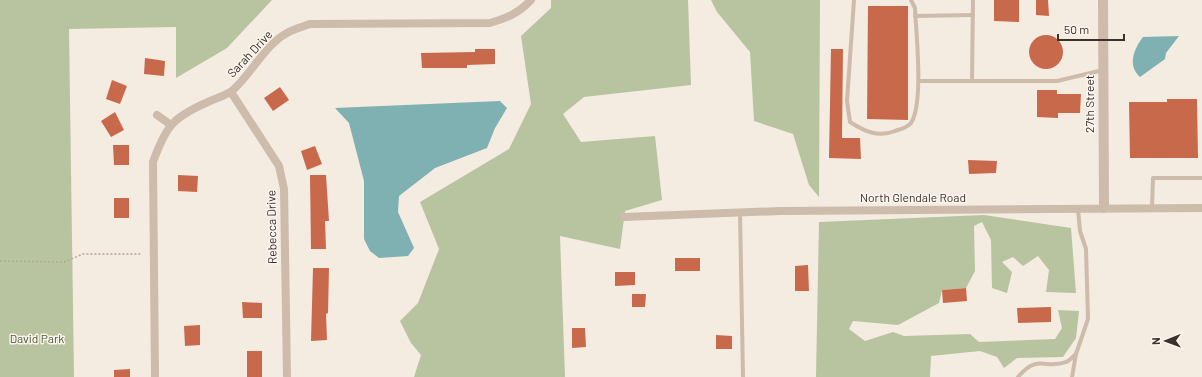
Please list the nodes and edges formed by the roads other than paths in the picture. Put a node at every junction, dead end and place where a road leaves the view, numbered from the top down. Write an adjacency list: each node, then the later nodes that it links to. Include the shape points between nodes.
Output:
1 (531, 0): 11 (street, Sarah Drive, via 522,10 508,18 490,23 310,24 286,34 263,54 246,79)
2 (854, 0): 9 (lane, via 847,101 850,122 863,130 885,135 905,128 911,122 915,111)
3 (911, 0): 7 (lane)
4 (973, 0): 6 (lane)
5 (1103, 0): 8 (street, 27th Street)
6 (972, 15): 7 (lane); 10 (lane)
7 (915, 16): 9 (lane)
8 (1103, 70): 10 (lane, via 1057,81); 16 (street, 27th Street)
9 (919, 81): 10 (lane)
10 (972, 81)
11 (231, 92): 13 (street, Sarah Drive, via 184,112); 23 (street, Rebecca Drive, via 279,166 284,189)
12 (157, 115): 13 (street)
13 (171, 125): 22 (street, Sarah Drive, via 160,141 153,162)
14 (1202, 178): 17 (lane, via 1153,178)
15 (1078, 208): 16 (street, North Glendale Road); 19 (street, North Glendale Road, via 780,210); 21 (lane, via 1080,230 1086,249 1088,319)
16 (1104, 208): 17 (street, North Glendale Road)
17 (1152, 208): 18 (street, North Glendale Road)
18 (1202, 208)
19 (740, 213): 20 (street, North Glendale Road); 24 (lane)
20 (624, 218)
21 (1076, 354): 25 (lane, via 1066,362 1038,362 1026,368); 26 (lane)
22 (155, 377)
23 (287, 377)
24 (743, 377)
25 (1018, 377)
26 (1072, 377)

